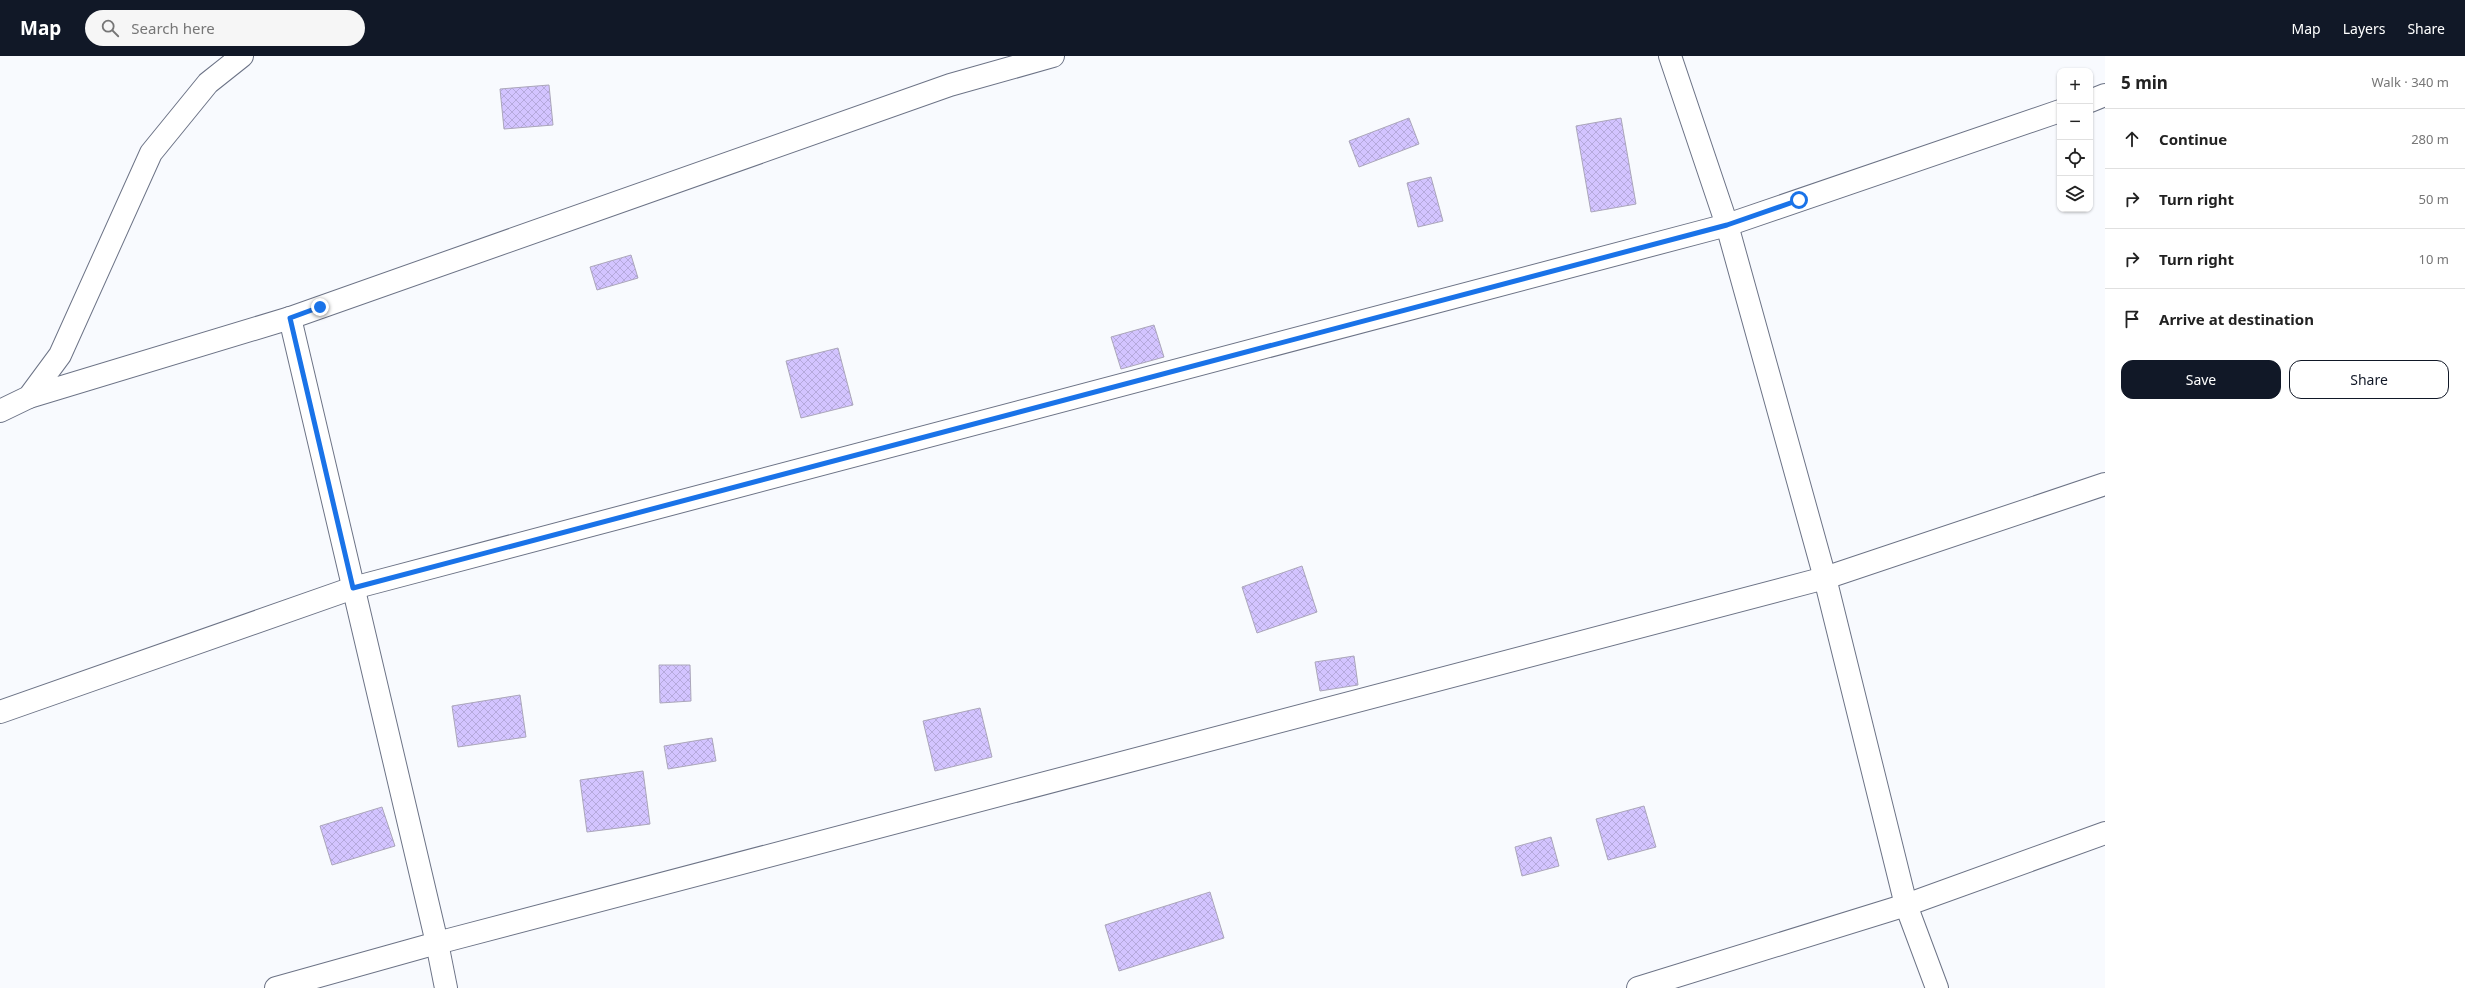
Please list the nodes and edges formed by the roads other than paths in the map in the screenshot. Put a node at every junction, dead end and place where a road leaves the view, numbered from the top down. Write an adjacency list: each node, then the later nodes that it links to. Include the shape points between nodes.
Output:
1 (242, 56): 9 (street, via 208,83 151,153 60,355)
2 (1053, 56): 8 (street, via 943,87)
3 (1670, 56): 7 (street)
4 (2105, 96): 5 (street)
5 (2093, 100)
6 (2057, 112): 7 (street)
7 (1727, 225): 12 (street); 13 (street)
8 (290, 318): 9 (street); 13 (street)
9 (29, 397): 10 (street)
10 (0, 411)
11 (2105, 484): 12 (street)
12 (1825, 578): 16 (street); 17 (street)
13 (353, 588): 14 (street); 17 (street)
14 (0, 712)
15 (2105, 833): 16 (street)
16 (1906, 905): 20 (street); 21 (street)
17 (437, 943): 18 (street); 19 (street)
18 (276, 988)
19 (446, 988)
20 (1638, 988)
21 (1937, 988)

